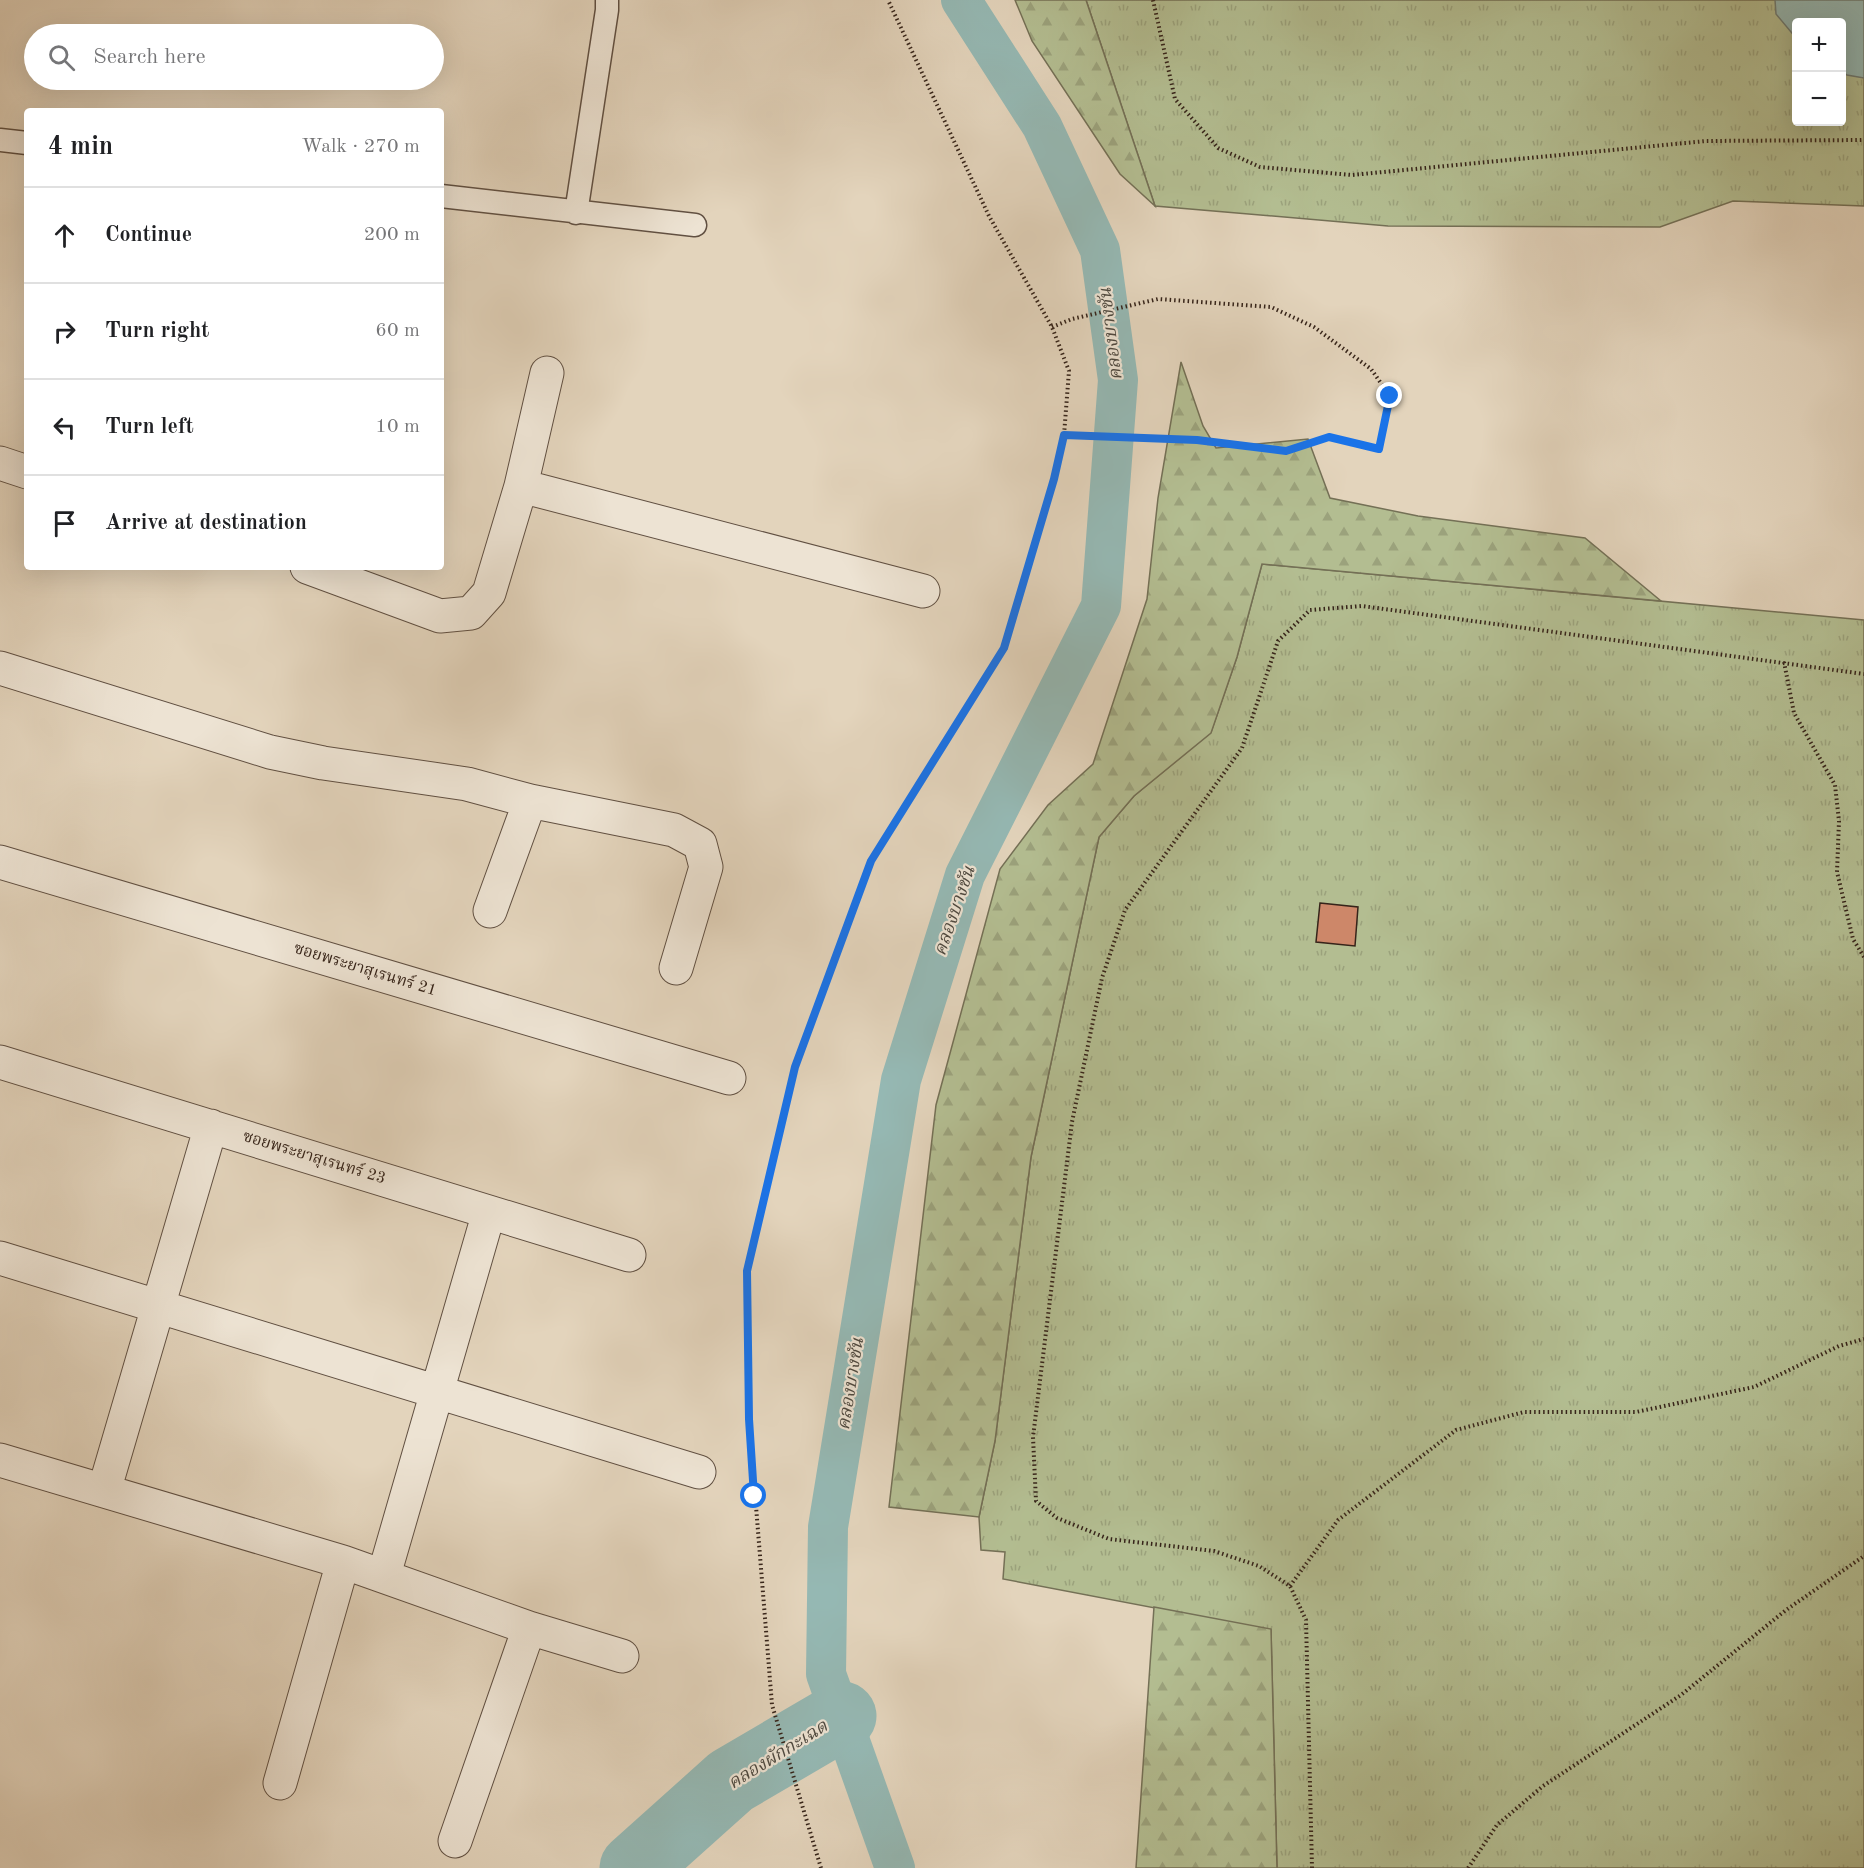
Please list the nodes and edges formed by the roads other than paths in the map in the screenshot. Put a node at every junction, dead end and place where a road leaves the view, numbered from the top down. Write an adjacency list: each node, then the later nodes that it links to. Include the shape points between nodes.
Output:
1 (607, 0): 5 (lane)
2 (0, 140): 3 (lane)
3 (24, 143)
4 (444, 196): 5 (lane)
5 (576, 213): 6 (lane)
6 (695, 225)
7 (547, 374): 10 (street)
8 (0, 463): 9 (street)
9 (24, 471)
10 (521, 486): 11 (street, via 489,593 471,613 440,616); 12 (street)
11 (315, 570)
12 (923, 591)
13 (0, 668): 14 (street, via 270,752 467,784)
14 (530, 801): 16 (street); 17 (street, via 674,830 700,844 706,867)
15 (0, 862): 19 (street, ซอยพระยาสุเรนทร์ 21)
16 (490, 911)
17 (676, 968)
18 (0, 1062): 20 (street, ซอยพระยาสุเรนทร์ 23)
19 (729, 1078)
20 (211, 1126): 21 (street, ซอยพระยาสุเรนทร์ 23); 24 (street)
21 (489, 1212): 22 (street, ซอยพระยาสุเรนทร์ 23); 25 (street)
22 (629, 1255)
23 (0, 1258): 24 (street)
24 (157, 1306): 25 (street); 28 (street)
25 (438, 1393): 27 (street); 30 (street)
26 (0, 1460): 28 (street)
27 (699, 1472)
28 (104, 1491): 29 (street)
29 (343, 1562): 30 (street); 33 (street)
30 (384, 1575): 31 (street)
31 (529, 1628): 32 (street); 34 (street)
32 (622, 1656)
33 (280, 1783)
34 (455, 1841)

